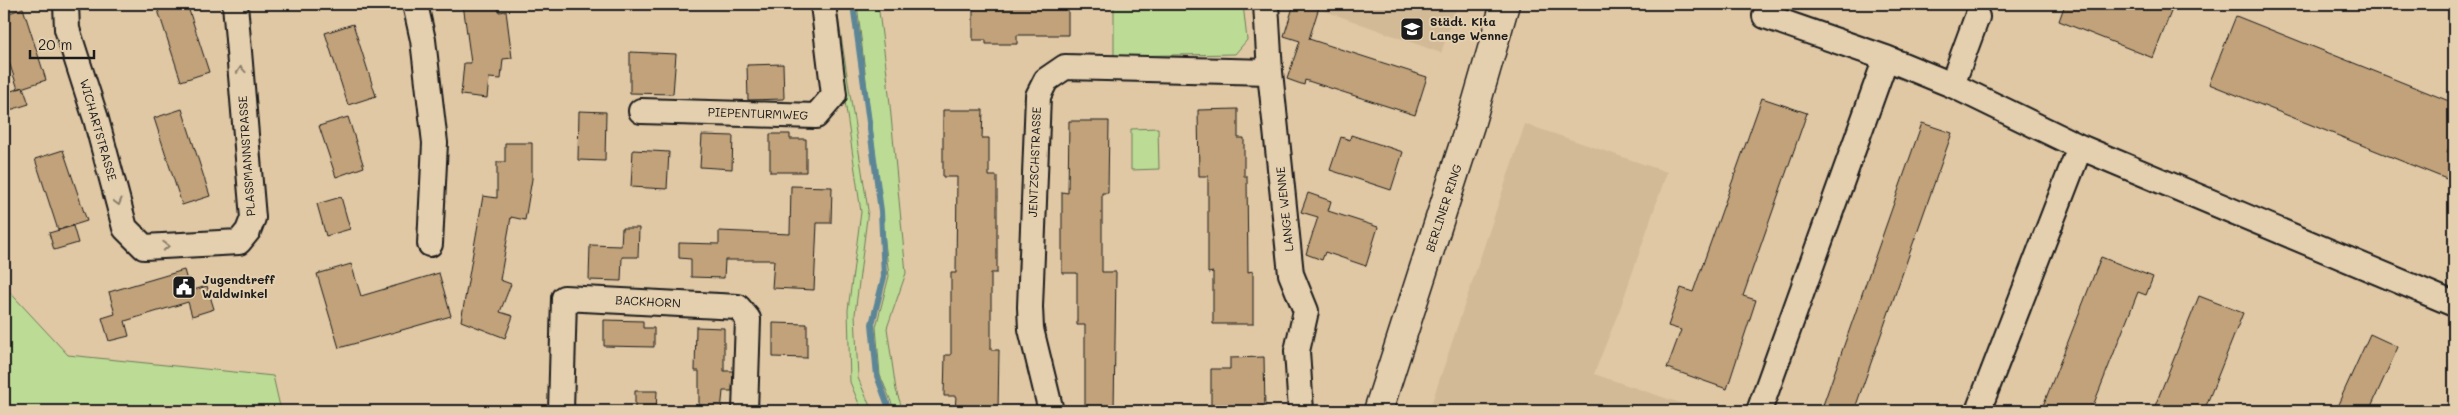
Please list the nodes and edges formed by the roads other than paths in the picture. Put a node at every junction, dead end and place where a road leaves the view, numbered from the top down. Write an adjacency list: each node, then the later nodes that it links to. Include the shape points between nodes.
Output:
1 (66, 4): 14 (street, WICHARTSTRASSE, one-way to 14, via 67,29 96,119)
2 (235, 4): 14 (street, PLASSMANNSTRASSE, one-way to 2, via 144,247 239,242 248,231 253,218)
3 (415, 4): 15 (street, via 423,40 435,143)
4 (823, 4): 12 (street, PIEPENTURMWEG, via 834,95 816,116)
5 (1266, 4): 10 (street, LANGE WENNE)
6 (1505, 4): 21 (main road, BERLINER RING, via 1470,125)
7 (1765, 16): 9 (street)
8 (1977, 17): 11 (street)
9 (1886, 58): 11 (street); 22 (street)
10 (1270, 72): 19 (street, JENTZSCHSTRASSE, via 1065,66 1046,80 1038,96 1030,307 1031,329); 20 (street, LANGE WENNE, via 1292,274 1306,311 1296,351)
11 (1952, 85): 13 (street)
12 (641, 111)
13 (2080, 147): 16 (street); 23 (street)
14 (125, 228)
15 (430, 244)
16 (2454, 304)
17 (561, 411): 18 (street, BACKHORN, via 564,298 738,307 748,319)
18 (745, 411)
19 (1051, 411)
20 (1301, 411)
21 (1378, 411)
22 (1759, 411)
23 (1978, 411)

